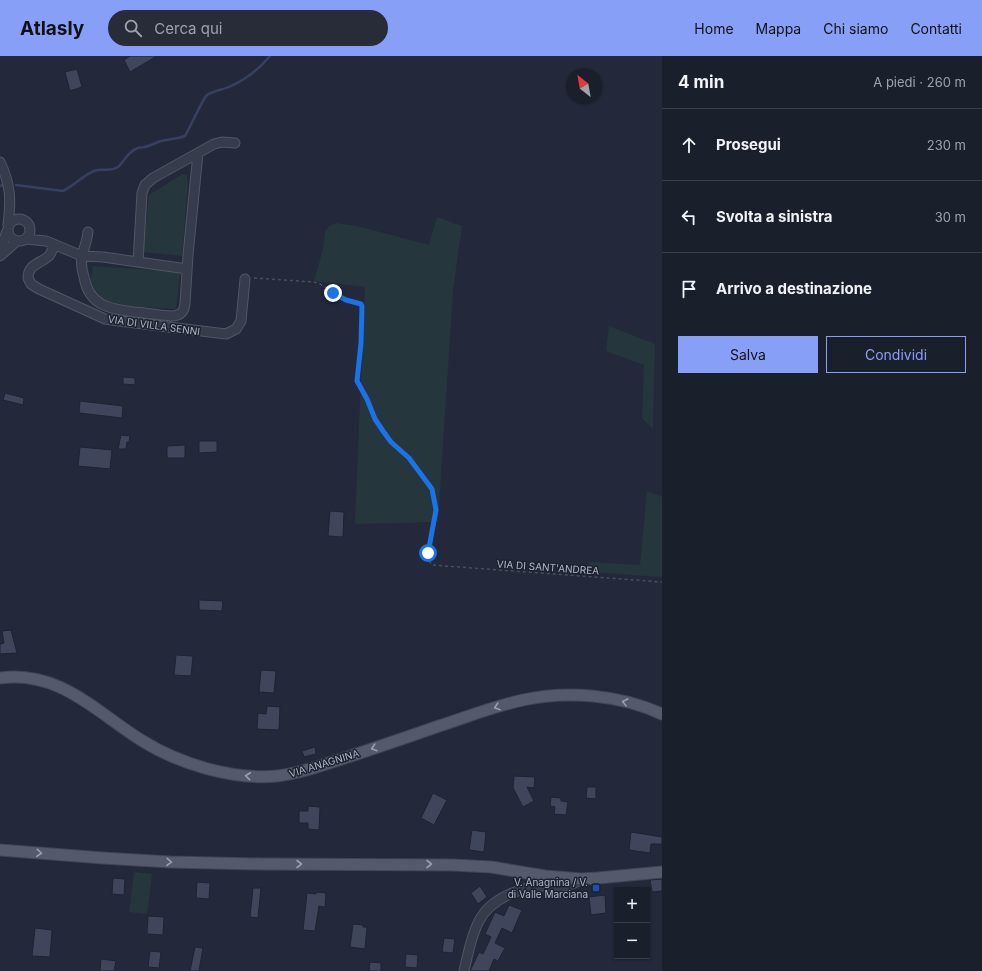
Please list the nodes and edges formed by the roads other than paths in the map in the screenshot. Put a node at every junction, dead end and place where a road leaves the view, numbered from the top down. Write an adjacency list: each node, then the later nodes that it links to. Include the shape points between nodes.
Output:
1 (235, 143): 2 (street, via 218,143)
2 (198, 153): 15 (street, via 153,178 144,187); 16 (street)
3 (0, 162): 4 (street, via 7,178)
4 (11, 203): 5 (street); 6 (street)
5 (22, 219): 6 (street, via 12,220); 7 (street, via 28,223)
6 (8, 228): 9 (street, via 12,239); 12 (street)
7 (30, 230): 9 (street); 10 (street)
8 (88, 232): 14 (street)
9 (22, 240): 10 (street); 13 (street)
10 (43, 240): 11 (street)
11 (54, 244): 14 (street); 17 (street, VIA DI VILLA SENNI, via 48,257 30,269 28,278 31,284 92,314 119,322 226,334 236,329 241,321)
12 (0, 251)
13 (0, 256)
14 (82, 256): 15 (street); 16 (street, via 85,283 92,296 101,304 116,310 171,316 180,314 185,307)
15 (138, 262): 16 (street)
16 (187, 269)
17 (245, 279)
18 (0, 678): 19 (main road, VIA ANAGNINA, one-way to 18, via 624,701 600,697 532,698 500,706 310,769 282,776 254,776 208,768 165,754 56,684 28,678)
19 (662, 714)
20 (0, 850): 22 (main road, one-way to 22, via 170,862 453,864)
21 (662, 872): 22 (main road)
22 (581, 879): 23 (street, via 567,886 521,890 493,905 478,922)
23 (464, 971)

